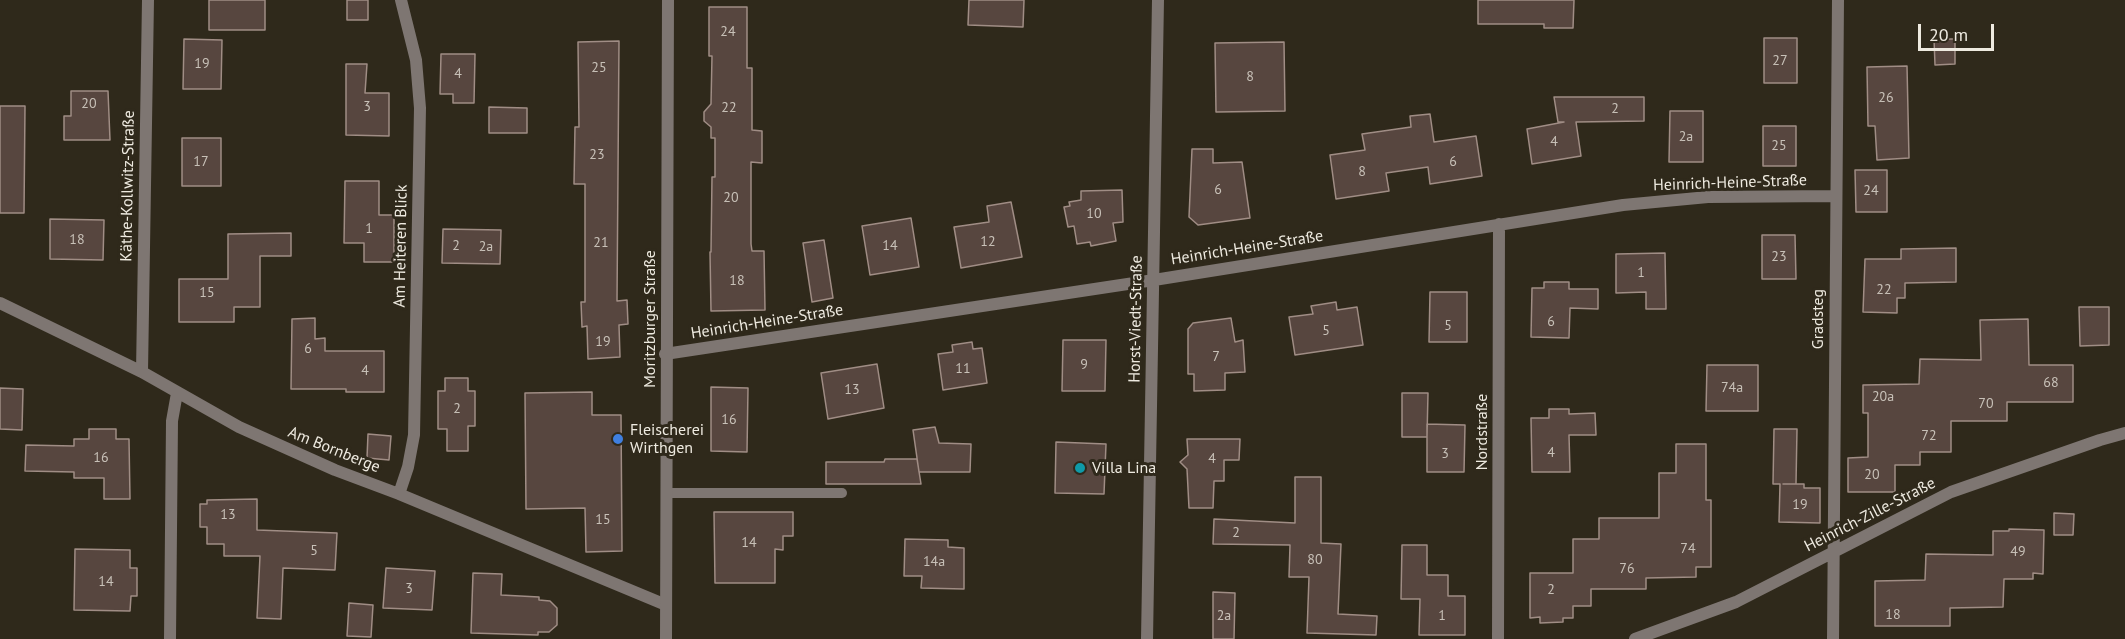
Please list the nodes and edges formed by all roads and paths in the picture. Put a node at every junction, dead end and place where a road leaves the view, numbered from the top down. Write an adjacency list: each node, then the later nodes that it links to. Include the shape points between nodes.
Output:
1 (148, 0): 11 (street, Käthe-Kollwitz-Straße)
2 (401, 0): 16 (street, Am Heiteren Blick, via 416,60 420,108 414,435)
3 (668, 0): 10 (street, Moritzburger Straße)
4 (1158, 0): 8 (street, Horst-Viedt-Straße)
5 (1838, 0): 6 (street, Gradsteg)
6 (1836, 195): 7 (street, Heinrich-Heine-Straße, via 1697,198); 17 (street, Gradsteg)
7 (1499, 224): 8 (street, Heinrich-Heine-Straße); 22 (street, Nordstraße)
8 (1154, 280): 10 (street, Heinrich-Heine-Straße); 21 (street, Horst-Viedt-Straße)
9 (0, 303): 11 (street, Am Bornberge)
10 (666, 354): 14 (street, Moritzburger Straße)
11 (142, 372): 12 (street, Am Bornberge)
12 (177, 393): 16 (street, Am Bornberge, via 239,427); 19 (street, via 172,421)
13 (2125, 433): 17 (street, Heinrich-Zille-Straße, via 1951,492)
14 (666, 493): 15 (lane); 18 (street, Moritzburger Straße)
15 (842, 493)
16 (399, 494): 18 (street, Am Bornberge)
17 (1833, 553): 23 (street, Heinrich-Zille-Straße, via 1736,602); 24 (street, Gradsteg)
18 (666, 605): 20 (street, Moritzburger Straße)
19 (170, 639)
20 (666, 639)
21 (1147, 639)
22 (1498, 639)
23 (1635, 639)
24 (1833, 639)

